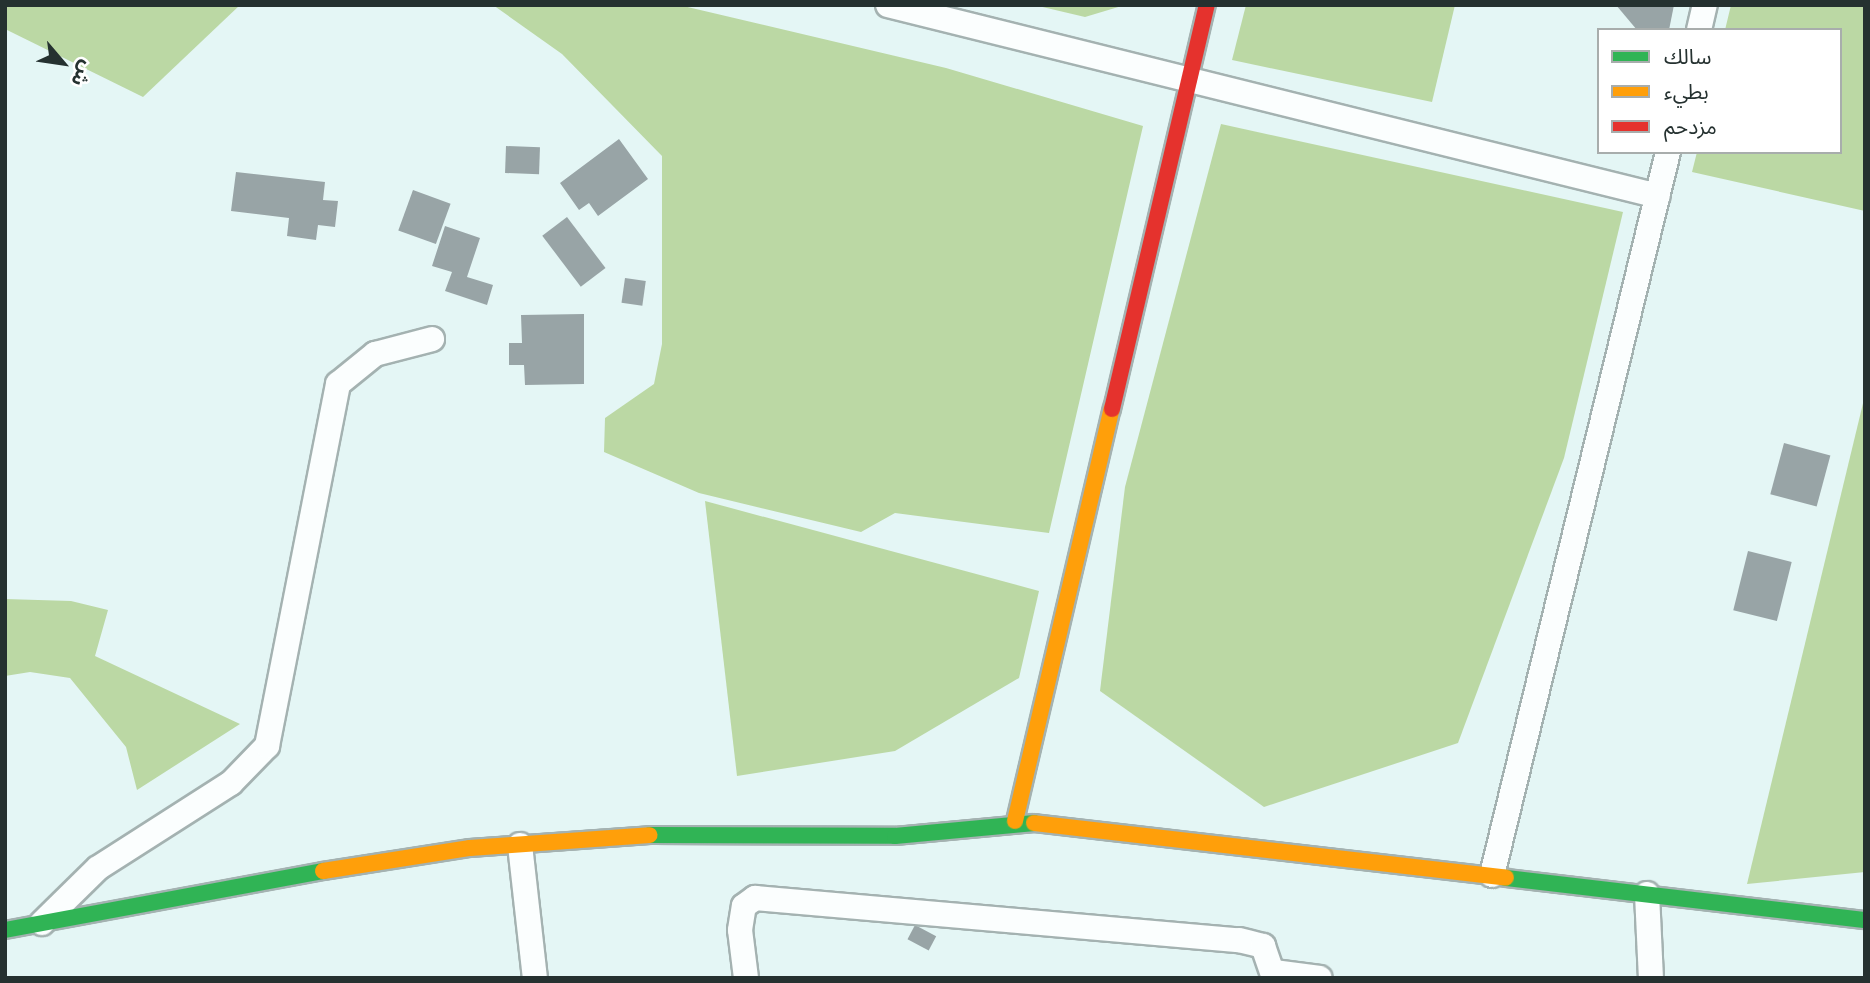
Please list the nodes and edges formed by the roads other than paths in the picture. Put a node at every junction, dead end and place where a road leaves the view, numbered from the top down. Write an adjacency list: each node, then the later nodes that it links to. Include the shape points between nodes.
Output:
1 (888, 5): 5 (street)
2 (1208, 5): 5 (street)
3 (1705, 5): 4 (street)
4 (1699, 28)
5 (1190, 80): 7 (street); 9 (street)
6 (1668, 154): 7 (street)
7 (1658, 195): 11 (street)
8 (432, 339): 14 (street, via 375,354 338,384 267,746 230,783 98,868)
9 (1015, 821): 10 (street, via 895,836 662,834); 11 (street)
10 (520, 845): 14 (street, via 221,887); 17 (street)
11 (1492, 875): 12 (street)
12 (1647, 894): 13 (street); 20 (street)
13 (1865, 920)
14 (42, 923): 15 (street)
15 (5, 930)
16 (1274, 975): 18 (street, via 1264,946 1239,940 755,898 744,906 740,930); 19 (street)
17 (535, 978)
18 (746, 978)
19 (1320, 978)
20 (1651, 978)

